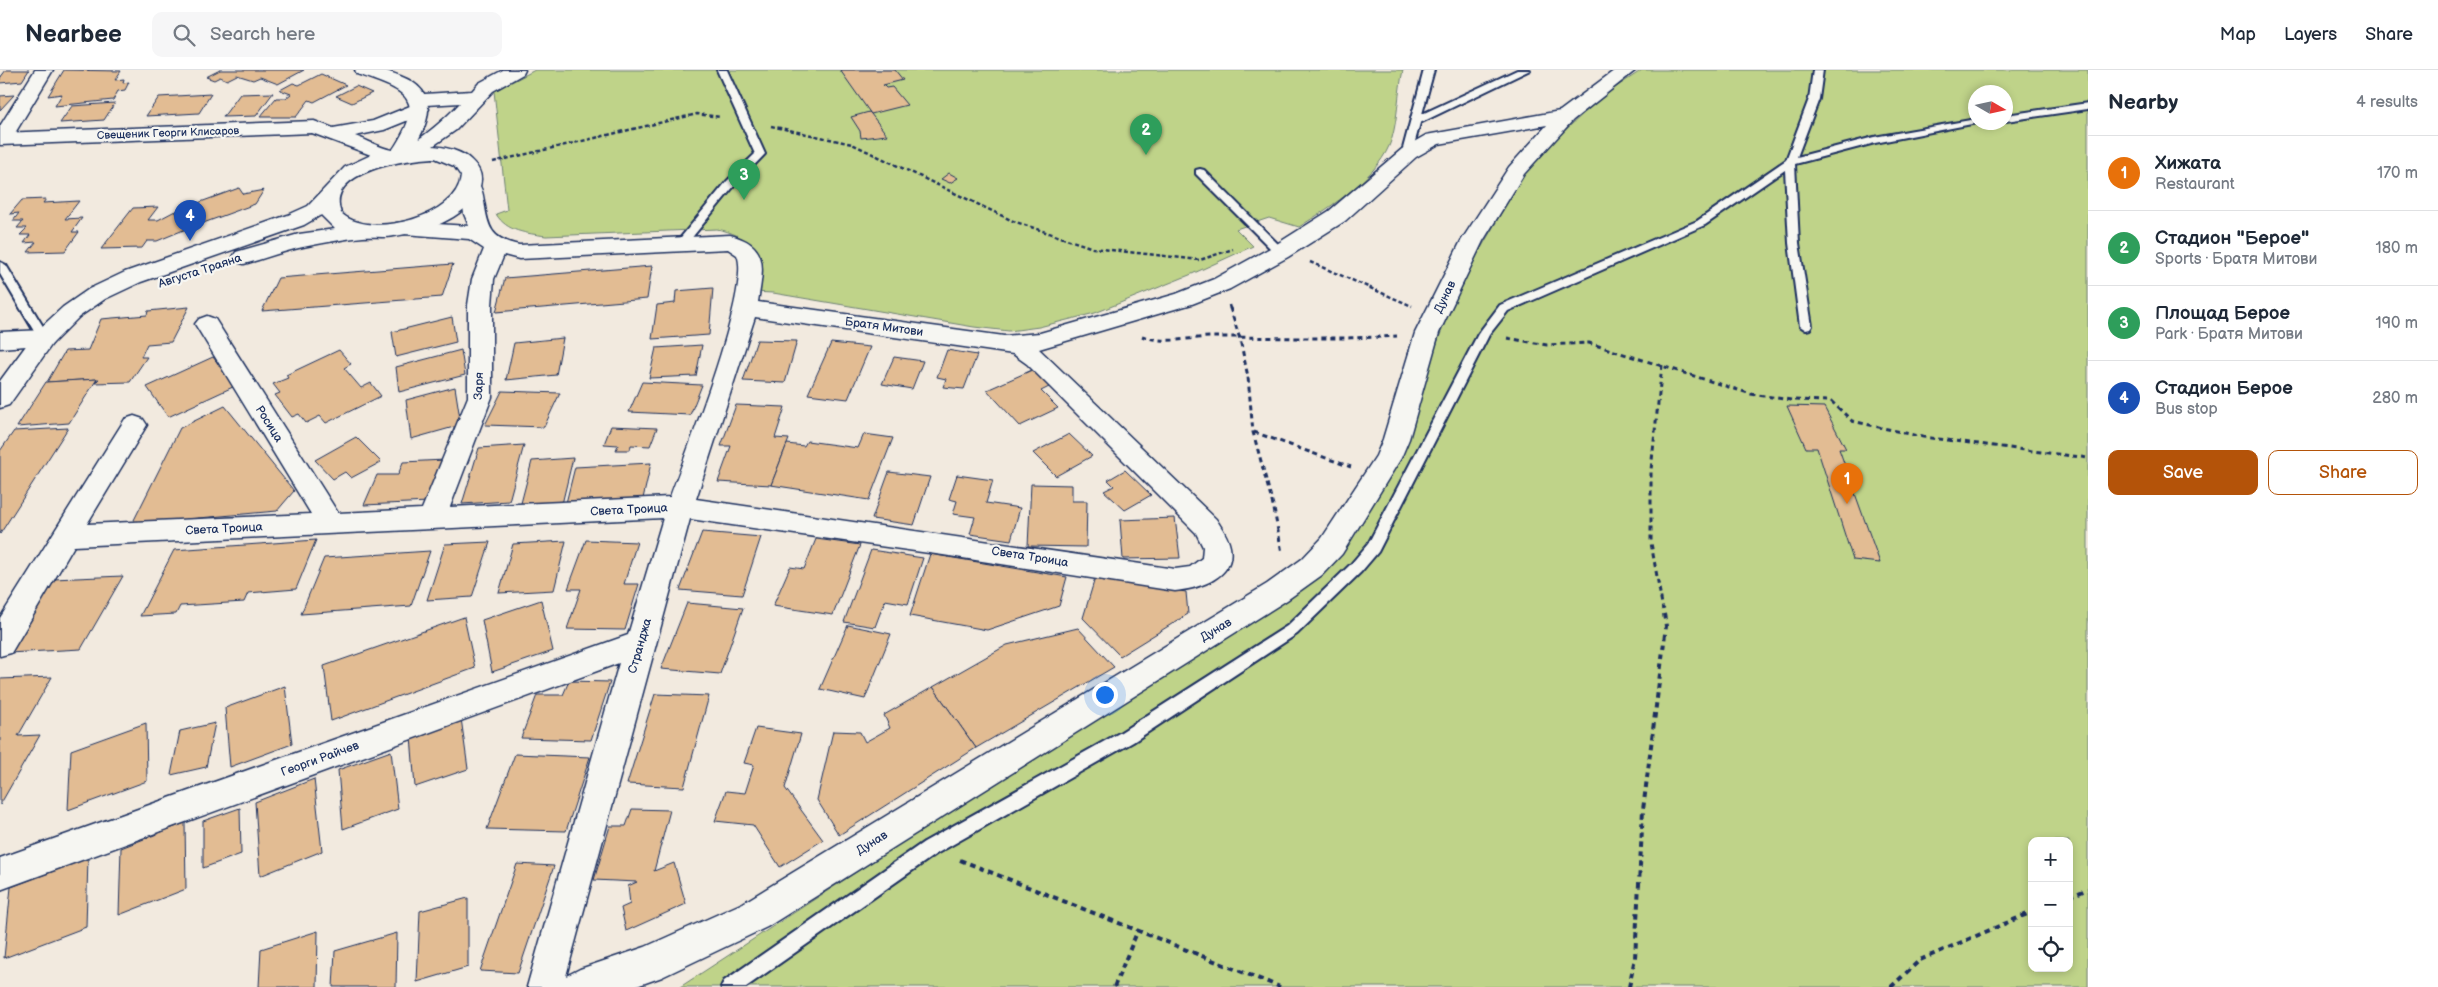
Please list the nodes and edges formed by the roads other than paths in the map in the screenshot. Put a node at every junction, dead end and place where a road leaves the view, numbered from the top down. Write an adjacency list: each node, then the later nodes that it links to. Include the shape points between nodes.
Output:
1 (44, 70): 18 (street)
2 (364, 70): 11 (street, via 402,84 414,94)
3 (516, 70): 9 (street)
4 (722, 70): 28 (lane, via 760,154 731,183)
5 (1429, 70): 15 (lane)
6 (1525, 70): 15 (lane)
7 (1626, 70): 13 (street, Дунав)
8 (1818, 70): 21 (lane, via 1814,99)
9 (496, 75): 10 (street)
10 (470, 103): 11 (street, via 436,100); 19 (street, via 449,126); 23 (street, via 462,128)
11 (417, 104): 17 (street, via 377,126); 19 (street, via 416,129)
12 (2088, 106): 14 (lane)
13 (1566, 116): 20 (street, via 1439,137); 47 (street, Дунав, via 1516,171 1472,241 1431,325 1396,439 1377,476 1332,546 1312,567 1277,592 762,911 656,961)
14 (2013, 117)
15 (1414, 122): 20 (lane)
16 (1968, 124): 21 (lane, via 1874,140)
17 (335, 134): 18 (street, Свещеник Георги Клисаров, via 302,127); 19 (street, Свещеник Георги Клисаров); 24 (street, via 341,154)
18 (1, 140)
19 (400, 154): 23 (street, via 447,154 456,157); 24 (street, Августа Траяна, via 363,166)
20 (1406, 156): 29 (street, via 1355,202)
21 (1790, 162): 33 (lane, via 1794,243); 49 (lane, via 1701,223 1504,308 1484,334 1376,543 1356,568 1292,630 1127,737 930,848)
22 (1200, 172): 29 (lane)
23 (470, 177): 25 (street, via 462,200 446,212); 27 (street, via 474,214)
24 (335, 189): 26 (street, via 329,208 335,219 347,226); 34 (street, Августа Траяна, via 315,210 296,220 111,286 71,312)
25 (404, 228): 26 (street); 27 (street, via 474,233)
26 (366, 230): 34 (street, Августа Траяна, via 284,244 137,292 74,317)
27 (490, 242): 28 (street, via 510,251 525,252); 40 (street, Заря, via 480,306 480,397)
28 (681, 244): 31 (street, via 730,242 746,248 752,262)
29 (1280, 252): 36 (street, via 1209,290 1033,342)
30 (0, 265): 34 (lane)
31 (746, 308): 36 (street, Братя Митови); 39 (street, Странджа)
32 (207, 324): 41 (street, Росица)
33 (1806, 326)
34 (44, 338): 35 (street); 37 (street, Августа Траяна)
35 (0, 340)
36 (1002, 343): 43 (street, Братя Митови, via 1021,348 1036,358 1210,532 1216,550 1214,565 1203,575)
37 (0, 399)
38 (134, 425): 42 (street)
39 (680, 507): 40 (street, Света Троица); 43 (street, Света Троица); 44 (street, Странджа)
40 (432, 519): 41 (street, Света Троица)
41 (330, 524): 42 (street, Света Троица)
42 (66, 536): 45 (street)
43 (1188, 580)
44 (640, 643): 46 (street, Георги Райчев); 48 (street, Странджа)
45 (0, 644)
46 (0, 874)
47 (589, 985)
48 (545, 987)
49 (730, 987)

